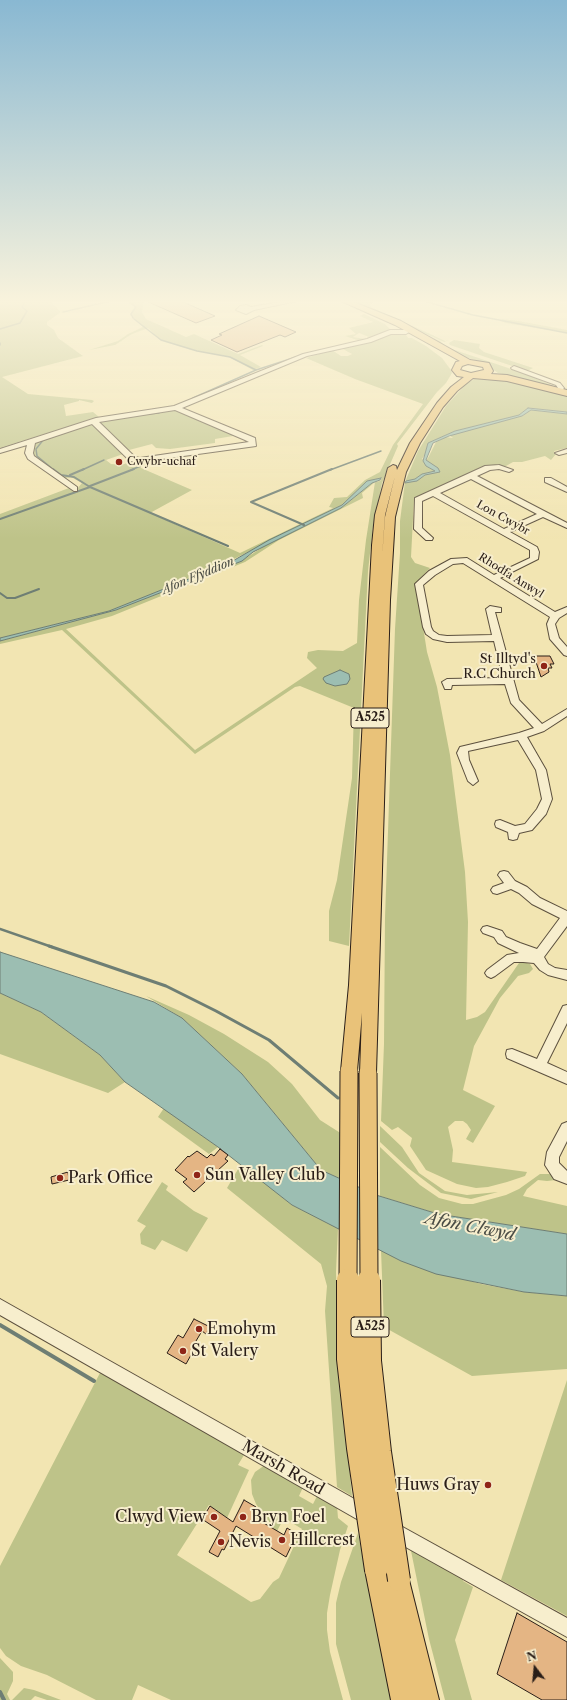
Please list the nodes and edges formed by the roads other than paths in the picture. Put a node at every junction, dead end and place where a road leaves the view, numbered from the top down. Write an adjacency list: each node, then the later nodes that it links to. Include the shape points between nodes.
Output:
1 (241, 380): 7 (street)
2 (463, 380): 43 (main road, A525, via 428,408 412,433 395,464 380,515 373,611 357,985)
3 (464, 380): 43 (main road, A525, via 440,405 415,443 402,472 390,517 384,600 376,891)
4 (516, 380): 6 (main road)
5 (548, 380): 6 (street, via 558,384)
6 (563, 392)
7 (176, 408): 8 (street); 8 (street, via 248,438 253,444 170,458 133,459)
8 (94, 422): 9 (street)
9 (31, 442): 10 (street); 14 (street, via 31,457)
10 (0, 451)
11 (507, 468): 12 (street, via 488,468)
12 (472, 476): 16 (street); 17 (street)
13 (548, 480): 15 (street, via 558,483)
14 (74, 489)
15 (567, 490)
16 (434, 493): 19 (street, Lon Cwybr); 20 (street, via 418,500 418,529)
17 (543, 514): 18 (street); 19 (street)
18 (567, 526)
19 (504, 532): 21 (street, Lon Cwybr, via 534,549 535,556 523,565)
20 (425, 536)
21 (494, 578): 24 (street, Rhodfa Anwyl); 25 (street, Rhodfa Anwyl, via 458,557 419,584 429,632 436,637)
22 (493, 607): 25 (street)
23 (567, 610): 24 (street)
24 (555, 616): 26 (street, via 551,620 554,639)
25 (497, 638): 27 (street)
26 (567, 653)
27 (509, 681): 28 (street); 30 (street, via 517,706)
28 (444, 684)
29 (567, 712): 30 (street)
30 (541, 729): 31 (street)
31 (521, 736): 32 (street, via 464,749 462,753); 33 (street, via 539,765 547,799 542,811 528,827 513,833)
32 (473, 781)
33 (500, 824)
34 (498, 890): 35 (street, via 507,880 536,901)
35 (567, 917): 37 (street)
36 (487, 930): 37 (street, via 498,934 502,940)
37 (538, 956): 38 (street, via 532,959 511,958); 39 (street, via 544,967 552,972)
38 (491, 973)
39 (567, 975)
40 (567, 1010): 42 (street)
41 (512, 1054): 42 (street)
42 (540, 1065): 44 (street)
43 (358, 1072): 49 (main road, A525, bridge, via 348,1360 376,1570); 50 (main road, A525, bridge, via 370,1361 380,1452 399,1580)
44 (567, 1078)
45 (567, 1128): 46 (street, via 552,1156 552,1165 559,1174)
46 (567, 1178)
47 (0, 1307): 48 (street, Marsh Road)
48 (567, 1628)
49 (403, 1700)
50 (427, 1700)

